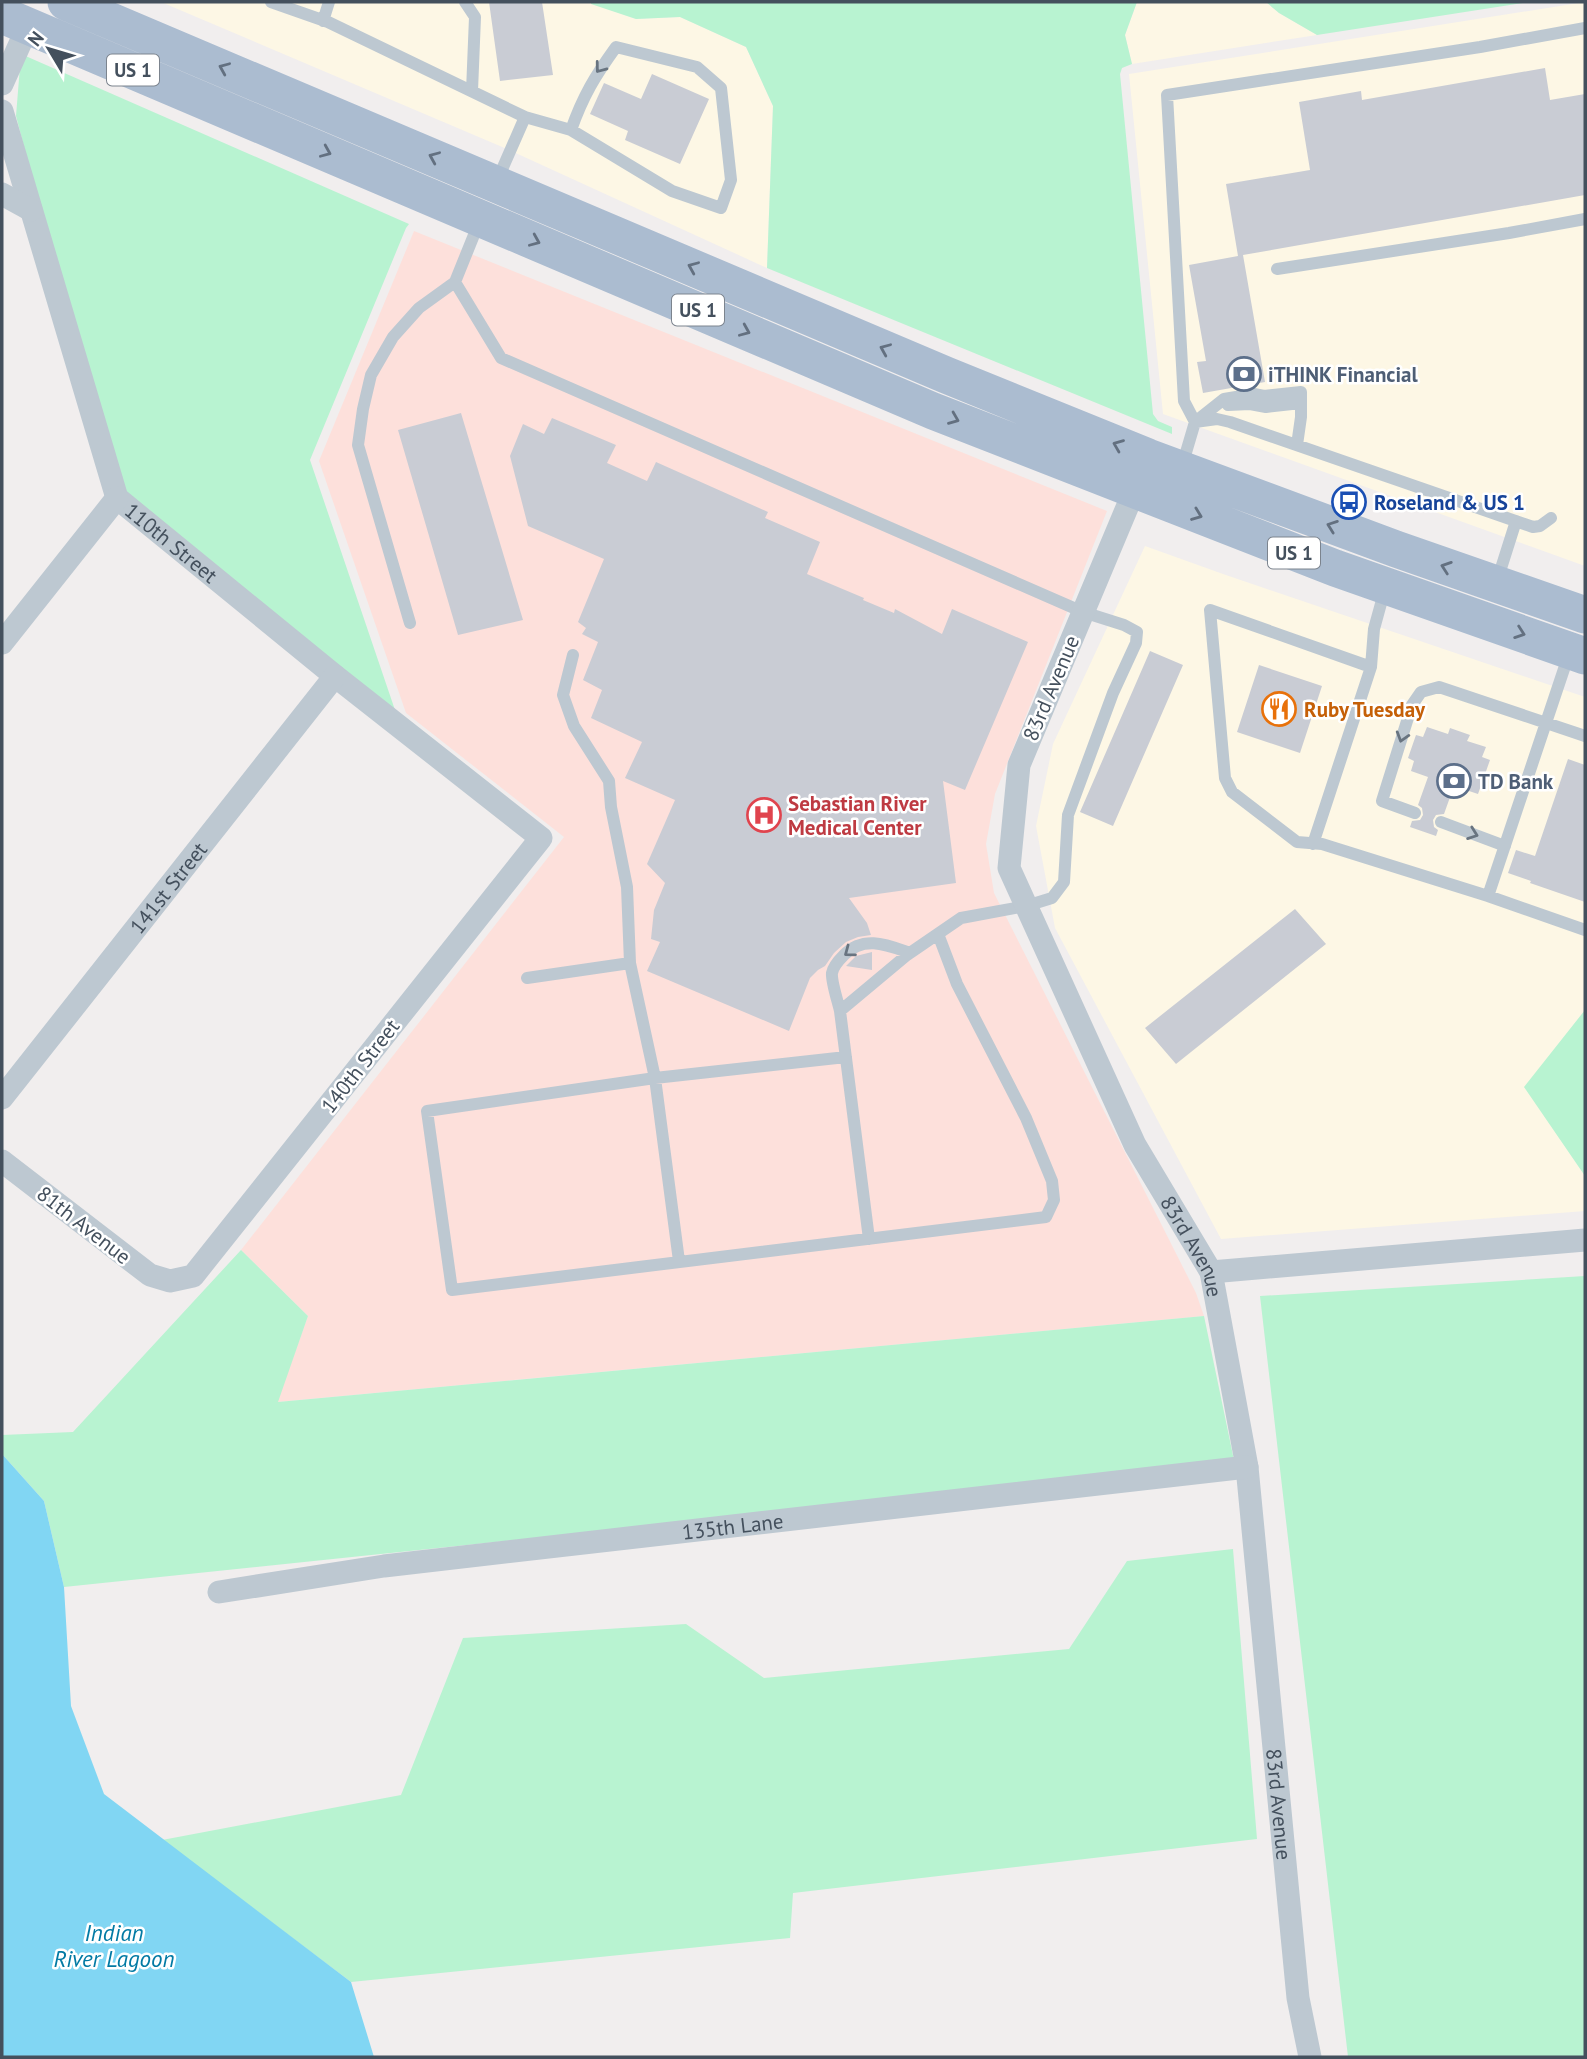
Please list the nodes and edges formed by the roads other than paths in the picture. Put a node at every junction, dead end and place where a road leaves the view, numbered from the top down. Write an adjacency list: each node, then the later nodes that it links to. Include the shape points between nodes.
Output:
1 (66, 2): 14 (main road, US 1, one-way to 1)
2 (329, 2): 6 (lane)
3 (465, 2): 9 (lane, via 475,17)
4 (277, 3): 6 (lane)
5 (15, 20): 8 (street); 14 (main road, US 1, one-way to 14)
6 (323, 21): 9 (lane)
7 (1585, 28): 19 (lane, via 1167,96 1184,401)
8 (3, 77)
9 (472, 92): 11 (lane)
10 (2, 111): 15 (street, 110th Street)
11 (525, 117): 12 (lane); 14 (lane)
12 (571, 130): 12 (lane, one-way to 12, via 672,191 721,208 731,180 721,88 697,67 616,47 594,76)
13 (2, 194): 15 (street)
14 (489, 201): 18 (lane); 21 (main road, US 1, one-way to 14, via 946,375); 22 (main road, US 1, one-way to 22, via 933,411)
15 (32, 211): 23 (street, 110th Street)
16 (1585, 219): 17 (lane)
17 (1277, 269)
18 (455, 282): 28 (lane, via 501,358); 30 (lane, via 419,308 393,337 371,376 358,445)
19 (1195, 422): 20 (lane, via 1217,419); 20 (lane, via 1214,407 1266,407 1301,397); 21 (lane)
20 (1297, 445): 25 (lane)
21 (1188, 473): 22 (main road, via 1156,479); 26 (main road, US 1, one-way to 21)
22 (1134, 491): 27 (main road, US 1, one-way to 27); 28 (street, 83rd Avenue)
23 (117, 498): 31 (street); 35 (street, 110th Street)
24 (1551, 518): 25 (lane, via 1533,527)
25 (1516, 521): 26 (lane)
26 (1495, 585): 29 (main road, US 1)
27 (1386, 586): 33 (main road, US 1, one-way to 33); 34 (lane, via 1374,629)
28 (1083, 611): 44 (street, 83rd Avenue, via 1019,765 1009,868); 44 (lane, via 1136,632 1136,643 1068,815 1065,883 1052,898)
29 (1585, 615)
30 (411, 623)
31 (2, 643)
32 (573, 654): 48 (lane, via 563,695 574,726 609,781 627,887)
33 (1578, 654): 36 (lane)
34 (1371, 667): 41 (lane); 41 (lane, via 1210,610 1225,779 1232,792 1297,842)
35 (335, 676): 40 (street, 110th Street); 53 (street, 141st Street)
36 (1545, 724): 37 (lane); 38 (lane, one-way to 38, via 1439,687 1421,692 1412,705 1382,801); 42 (lane)
37 (1585, 736)
38 (1415, 813)
39 (1441, 822): 42 (lane, one-way to 42)
40 (541, 838): 59 (street, 140th Street, via 194,1276)
41 (1313, 844): 43 (lane)
42 (1505, 846): 43 (lane)
43 (1488, 896): 45 (lane)
44 (1026, 906): 46 (lane, via 961,918); 58 (street, 83rd Avenue, via 1135,1144)
45 (1585, 930)
46 (938, 934): 47 (lane); 55 (lane, via 957,984 1026,1118 1052,1181 1054,1200 1046,1217)
47 (910, 953): 50 (lane); 50 (lane, one-way to 50, via 864,942 851,948 832,974)
48 (630, 962): 49 (lane); 52 (lane)
49 (527, 978)
50 (839, 1011): 51 (lane)
51 (846, 1057): 52 (lane); 55 (lane)
52 (655, 1078): 57 (lane); 57 (lane, via 427,1111 452,1290)
53 (2, 1098)
54 (2, 1161): 59 (street, 81th Avenue, via 150,1275)
55 (869, 1239): 57 (lane)
56 (1585, 1240): 58 (street)
57 (679, 1261)
58 (1210, 1272): 60 (street, 83rd Avenue)
59 (170, 1281)
60 (1247, 1467): 61 (street, 135th Lane, via 384,1566); 62 (street, 83rd Avenue, via 1298,1998)
61 (219, 1592)
62 (1310, 2057)

